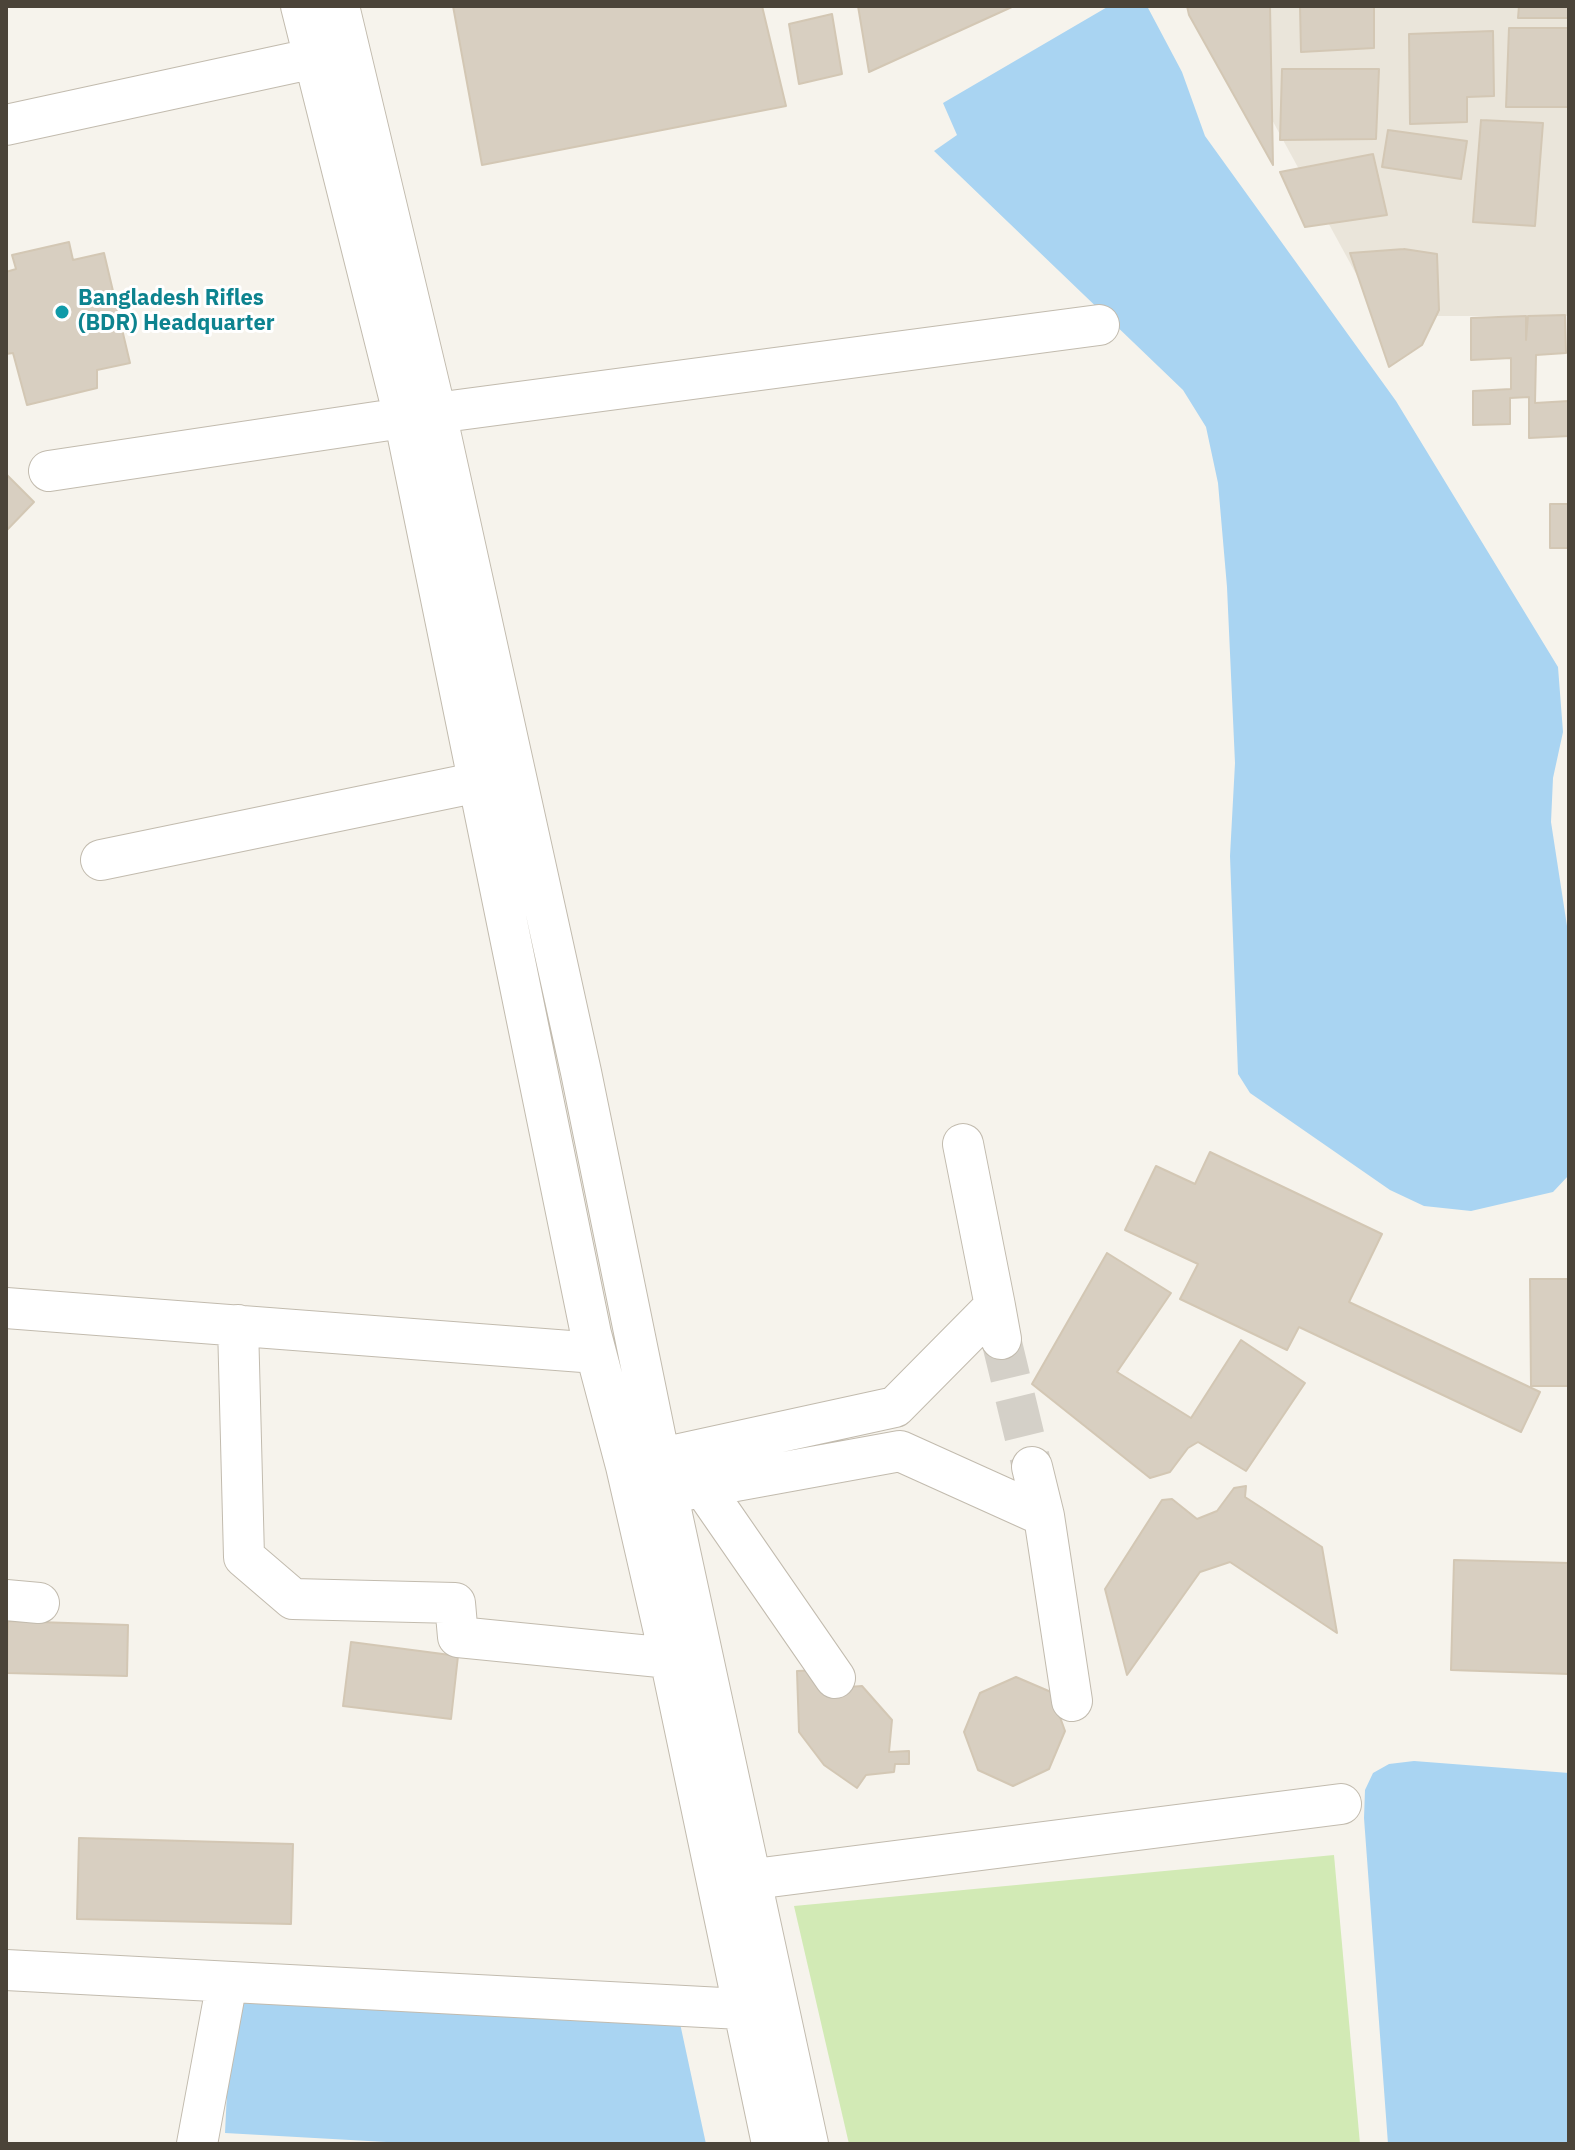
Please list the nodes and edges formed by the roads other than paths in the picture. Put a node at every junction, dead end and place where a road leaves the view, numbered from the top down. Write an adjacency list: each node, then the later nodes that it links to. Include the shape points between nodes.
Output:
1 (301, 6): 3 (street)
2 (339, 6): 3 (street)
3 (332, 54): 4 (street); 6 (street)
4 (6, 127)
5 (1099, 325): 6 (street)
6 (420, 415): 7 (street); 8 (street); 15 (street, via 581,1072)
7 (49, 471)
8 (479, 782): 9 (street); 13 (street)
9 (101, 860)
10 (963, 1144): 15 (street, via 998,1322 895,1407)
11 (6, 1308): 12 (street)
12 (238, 1325): 13 (street); 17 (street, via 244,1557 293,1599 455,1603 458,1637)
13 (596, 1353): 15 (street)
14 (1032, 1467): 16 (street)
15 (658, 1481): 16 (street, via 900,1451); 17 (street); 18 (street); 21 (street)
16 (1044, 1516): 19 (street)
17 (670, 1658): 21 (street)
18 (835, 1678)
19 (1072, 1701)
20 (1341, 1804): 21 (street)
21 (732, 1881): 24 (street); 27 (street)
22 (6, 1970): 23 (street)
23 (227, 1982): 24 (street); 25 (street)
24 (741, 2009): 26 (street)
25 (197, 2144)
26 (772, 2144)
27 (808, 2144)

